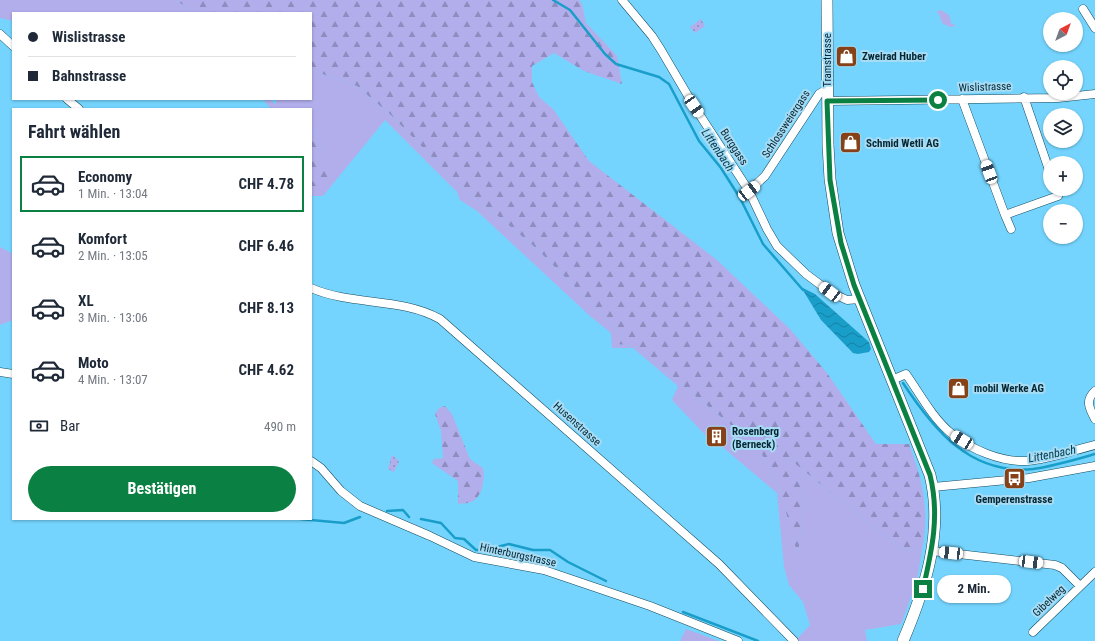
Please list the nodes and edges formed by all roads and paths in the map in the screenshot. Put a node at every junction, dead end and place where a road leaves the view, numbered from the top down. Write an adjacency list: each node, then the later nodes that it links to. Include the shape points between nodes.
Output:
1 (622, 0): 15 (street, Burggass, via 652,36)
2 (828, 0): 7 (main road, Tramstrasse)
3 (1083, 9): 4 (street)
4 (1095, 28)
5 (0, 34): 6 (street)
6 (12, 45)
7 (827, 89): 12 (main road, Tramstrasse); 15 (street, Schlossweiergass, via 819,94 765,176)
8 (1024, 97): 9 (street, Wislistrasse); 10 (street, Wislistrasse); 14 (street)
9 (1094, 97)
10 (962, 99): 12 (street, Wislistrasse); 17 (street)
11 (69, 100): 13 (street)
12 (827, 101): 20 (main road, Tramstrasse, via 829,172 834,212 844,253)
13 (78, 108)
14 (1044, 156)
15 (749, 191): 20 (street, Burggass, via 771,236 791,260 830,292 847,300)
16 (1058, 196): 17 (street)
17 (1005, 215): 18 (street)
18 (1010, 229)
19 (312, 288): 35 (street, Husenstrasse, via 340,298 420,309 440,319 718,564)
20 (860, 299): 23 (main road, Tramstrasse)
21 (0, 372): 22 (street)
22 (12, 374)
23 (892, 380): 26 (street, via 906,374 952,435 980,451 1005,459 1027,461); 29 (main road, Tramstrasse)
24 (1095, 391): 25 (street, via 1088,404)
25 (1095, 419)
26 (1095, 445)
27 (312, 461): 34 (street, Hinterburgstrasse, via 344,494 360,506 474,557 544,570 650,606)
28 (1095, 466): 29 (street, via 1029,478)
29 (933, 486): 30 (main road, Tramstrasse, via 936,514)
30 (932, 551): 32 (street, Gibelweg, via 1055,565 1062,568); 36 (main road, Tramstrasse, via 923,589)
31 (1095, 572): 32 (street, Gibelweg)
32 (1080, 586): 33 (street, Gibelweg)
33 (1033, 632)
34 (738, 641)
35 (794, 641)
36 (903, 641)

